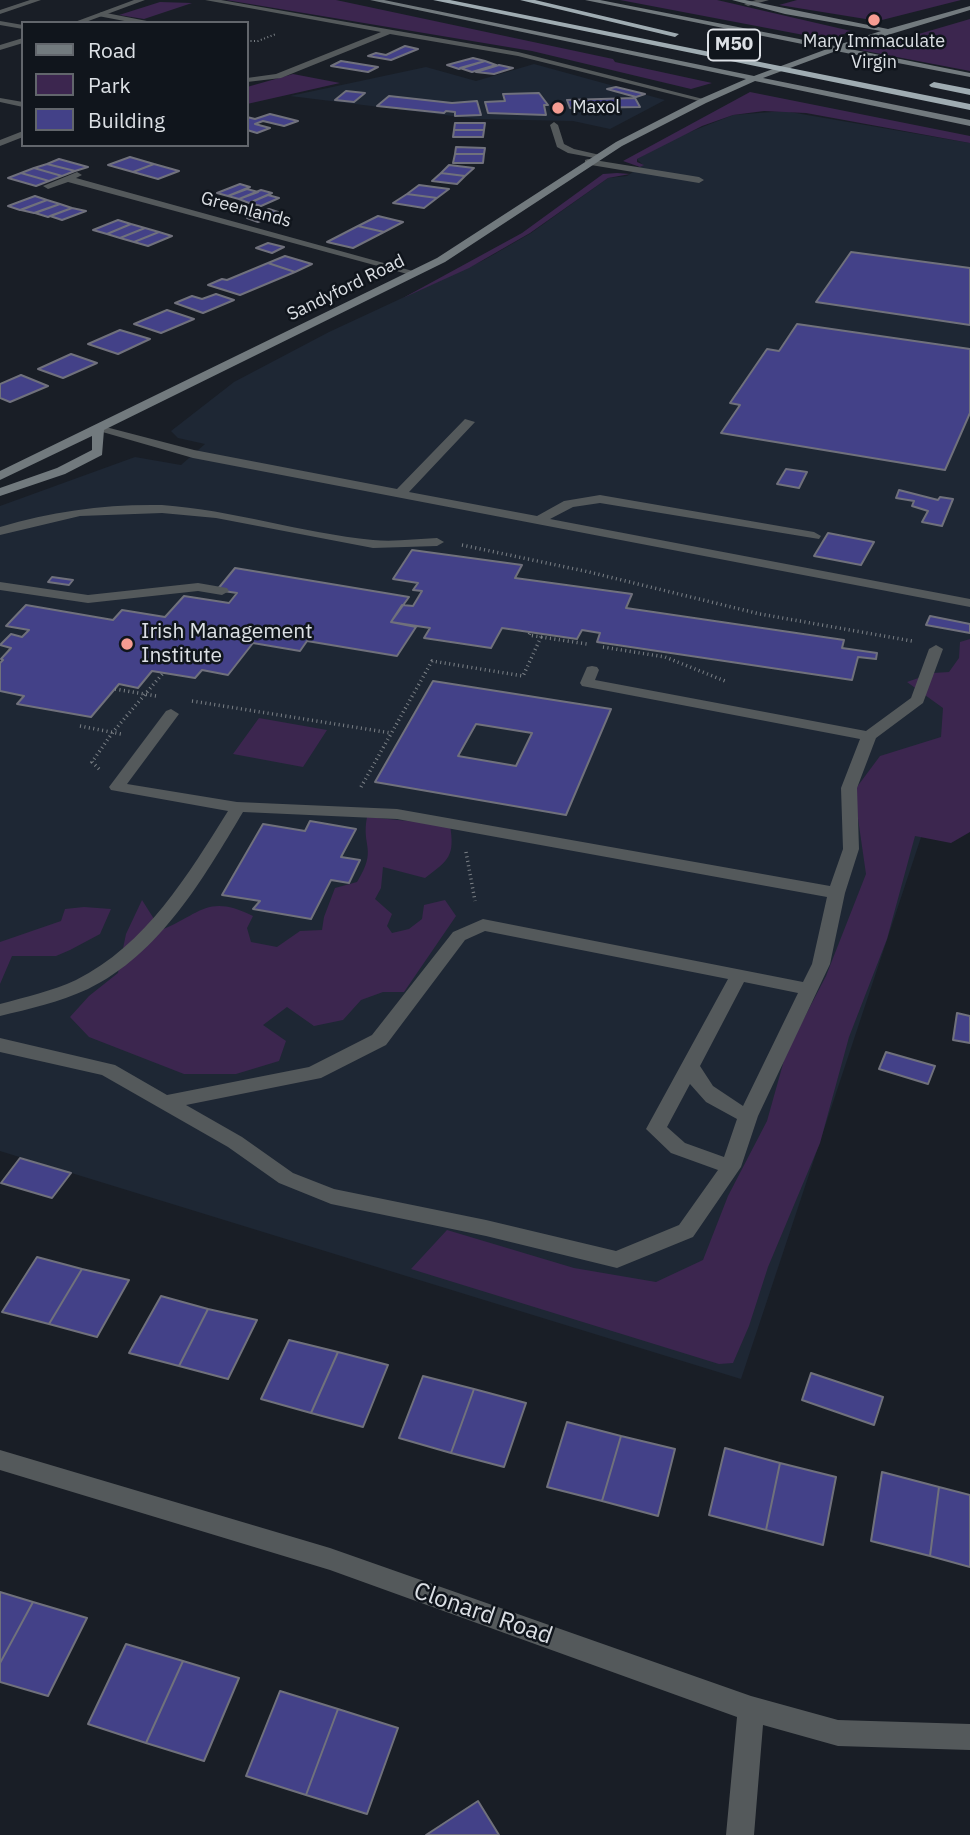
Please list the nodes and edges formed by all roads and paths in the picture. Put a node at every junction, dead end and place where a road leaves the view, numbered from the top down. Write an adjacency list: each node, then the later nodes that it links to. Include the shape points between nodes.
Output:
1 (37, 0): 13 (street)
2 (141, 0): 14 (street)
3 (209, 0): 19 (street)
4 (374, 0): 35 (main road)
5 (437, 0): 34 (highway, M50)
6 (524, 0): 21 (highway)
7 (589, 0): 27 (main road)
8 (736, 0): 11 (main road)
9 (765, 0): 11 (street)
10 (513, 3): 21 (highway, M50)
11 (748, 4): 20 (main road)
12 (970, 8): 20 (main road, Sandyford Road)
13 (0, 12)
14 (101, 14): 15 (street); 16 (street)
15 (81, 21)
16 (138, 21)
17 (0, 23): 18 (street)
18 (21, 27)
19 (390, 31): 28 (street, via 278,76); 32 (street, via 496,50)
20 (889, 31): 32 (main road, Sandyford Road)
21 (675, 34): 22 (highway, M50)
22 (687, 36)
23 (21, 41): 24 (street)
24 (0, 48)
25 (788, 56): 26 (highway, M50)
26 (826, 63)
27 (970, 75)
28 (248, 80)
29 (918, 81): 30 (highway)
30 (970, 92)
31 (0, 100): 33 (street)
32 (703, 100): 39 (main road, Sandyford Road)
33 (21, 105)
34 (970, 107)
35 (970, 123)
36 (554, 125): 39 (street, via 560,145)
37 (21, 135): 38 (street)
38 (0, 143)
39 (592, 159): 42 (street); 44 (main road, Sandyford Road, via 498,225)
40 (84, 173): 41 (street)
41 (68, 178): 43 (street); 44 (street, Greenlands)
42 (699, 180)
43 (48, 186)
44 (415, 273): 46 (main road, Sandyford Road)
45 (469, 422): 49 (street)
46 (98, 429): 47 (main road, Sandyford Road); 48 (main road, via 98,452 61,471); 49 (street, via 193,454)
47 (0, 476)
48 (0, 492)
49 (401, 492): 50 (street)
50 (540, 520): 52 (street, via 572,501 600,499); 56 (street)
51 (0, 531): 53 (street, via 47,517 96,510 165,509 217,514 376,545)
52 (814, 536)
53 (437, 542): 59 (path, via 505,553 760,614)
54 (0, 586): 55 (street, via 88,599 198,587)
55 (222, 591)
56 (970, 603)
57 (531, 631): 58 (path, via 529,635)
58 (541, 637): 61 (path, via 665,657); 67 (path, via 523,676 432,661)
59 (936, 649): 69 (street, via 918,699)
60 (592, 670): 69 (street, via 587,683)
61 (736, 686)
62 (114, 689): 63 (path)
63 (160, 696)
64 (188, 701): 67 (path)
65 (171, 714): 71 (street, via 117,787)
66 (80, 726): 68 (path)
67 (391, 733): 70 (path, via 360,788)
68 (121, 734)
69 (869, 736): 73 (street, via 849,788 851,849)
70 (372, 790)
71 (238, 807): 72 (street, via 371,810); 77 (street, via 192,882 143,940 92,979)
72 (460, 824): 73 (street); 74 (path, via 476,900)
73 (836, 893): 76 (street, via 821,964)
74 (459, 936): 75 (street, via 483,925); 80 (street, via 379,1040 314,1073)
75 (739, 975): 76 (street); 79 (street)
76 (810, 989): 81 (street)
77 (0, 1010)
78 (0, 1045): 80 (street, via 108,1070)
79 (690, 1066): 81 (street, via 698,1084 712,1098); 82 (street, via 656,1129 678,1147)
80 (165, 1102): 82 (street, via 286,1178 331,1196 617,1260 686,1231)
81 (748, 1116): 82 (street)
82 (731, 1167)
83 (0, 1461): 84 (street, Clonard Road, via 330,1559)
84 (751, 1709): 85 (street, Clonard Road, via 838,1733); 86 (street)
85 (970, 1737)
86 (740, 1835)

